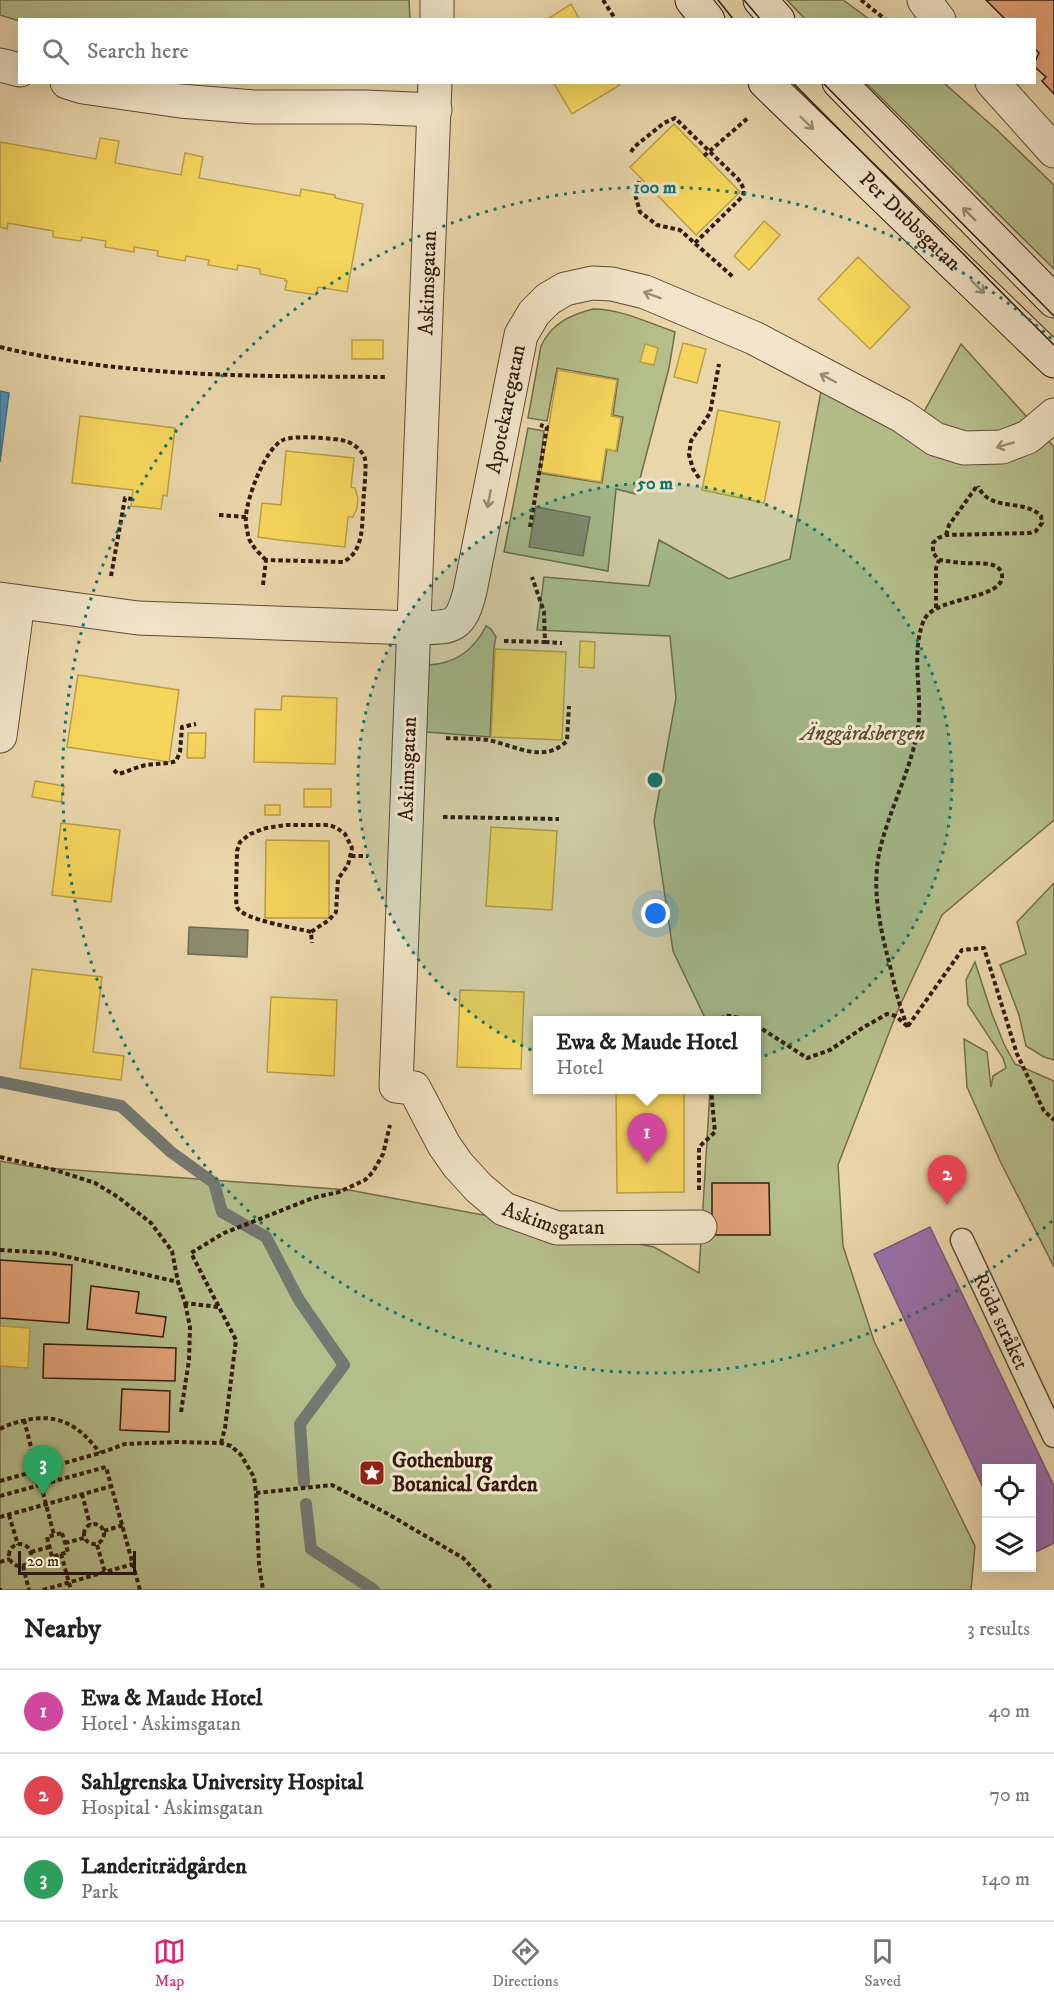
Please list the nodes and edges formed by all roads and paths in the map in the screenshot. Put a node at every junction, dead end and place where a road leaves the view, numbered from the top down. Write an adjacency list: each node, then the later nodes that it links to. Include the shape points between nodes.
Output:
1 (437, 0): 7 (street)
2 (603, 0): 8 (path)
3 (692, 0): 9 (street)
4 (760, 0): 10 (street)
5 (861, 0): 11 (path)
6 (924, 0): 12 (street)
7 (437, 18)
8 (615, 18)
9 (706, 18)
10 (776, 18)
11 (884, 18)
12 (938, 18)
13 (0, 65): 14 (street)
14 (18, 70)
15 (73, 84): 19 (street, via 180,101 254,106 365,106)
16 (767, 84): 31 (street, Per Dubbsgatan, one-way to 31)
17 (841, 84): 28 (street, one-way to 17)
18 (994, 84): 22 (street)
19 (435, 96): 50 (street, Askimsgatan)
20 (750, 116): 21 (path)
21 (710, 151): 23 (path, via 675,118); 24 (path); 26 (path, via 738,179 744,193)
22 (1054, 151)
23 (631, 152)
24 (704, 156)
25 (639, 181): 26 (path, via 635,194 640,212 657,225 680,230)
26 (695, 243): 27 (path)
27 (733, 277)
28 (1054, 301)
29 (0, 347): 32 (path, via 61,360 219,375)
30 (721, 356): 36 (path, via 710,413 691,441 693,469)
31 (1054, 361)
32 (396, 377)
33 (1054, 415): 35 (street, Apotekaregatan, one-way to 35, via 1028,437 1002,447)
34 (531, 423): 41 (path, via 547,427)
35 (982, 449): 37 (path, via 974,468); 50 (street, Apotekaregatan, one-way to 50, via 935,440 902,416 754,338 645,292 592,283 565,289 534,313 521,335 464,613 453,624)
36 (699, 478)
37 (978, 486): 42 (path); 42 (path, via 989,499 1001,504 1032,508 1041,516 1042,523 1030,533)
38 (132, 499): 46 (path, via 125,498)
39 (219, 515): 40 (path)
40 (246, 517): 43 (path, via 248,537); 43 (path, via 263,464 282,440 295,437 346,441 358,448 365,459 362,533 348,559)
41 (530, 527)
42 (946, 535): 44 (path, via 933,543 933,553)
43 (266, 560): 47 (path)
44 (939, 560): 49 (path); 49 (path, via 985,563 1001,571 1002,576 992,591)
45 (532, 578): 52 (path, via 544,612)
46 (110, 586)
47 (262, 588)
48 (9, 600): 50 (street, Apotekaregatan, via 138,618); 56 (street)
49 (936, 608): 65 (path, via 925,618 922,630 917,659 918,726 908,772 880,849 877,871 881,931)
50 (413, 628): 57 (street, Askimsgatan)
51 (504, 641): 52 (path)
52 (545, 642): 53 (path)
53 (562, 643)
54 (569, 706): 57 (path, via 567,741 559,749 543,753 487,740)
55 (196, 724): 58 (path, via 182,728 176,761 138,766 118,774)
56 (0, 736)
57 (409, 736): 67 (street, Askimsgatan)
58 (114, 770)
59 (432, 816): 60 (path)
60 (559, 819)
61 (351, 856): 62 (path); 63 (path, via 338,879 336,912); 63 (path, via 350,840 329,825 266,828 240,842 237,907 255,919)
62 (375, 856)
63 (311, 932): 64 (path)
64 (312, 943)
65 (908, 1027): 66 (path, via 896,1016 887,1014 830,1050 807,1058); 69 (path, via 962,950 984,948 1017,1054 1044,1111)
66 (761, 1028)
67 (396, 1086): 72 (street, Askimsgatan, via 414,1088 458,1165 504,1209 557,1228); 77 (path, via 383,1154 365,1180 257,1219 191,1253)
68 (711, 1094): 70 (path, via 715,1132)
69 (1054, 1120)
70 (699, 1147)
71 (0, 1157): 75 (path, via 95,1183 118,1197 151,1223 171,1251)
72 (700, 1227)
73 (962, 1240): 81 (lane, Röda stråket)
74 (0, 1250): 75 (path, via 51,1253)
75 (178, 1282): 76 (path)
76 (185, 1304): 77 (path); 78 (path, via 190,1327 189,1360)
77 (219, 1307): 82 (path, via 236,1340)
78 (181, 1412)
79 (24, 1420): 80 (path); 83 (path, via 45,1417 70,1424); 84 (path)
80 (0, 1430)
81 (1054, 1436)
82 (221, 1443): 83 (path, via 125,1444); 88 (path, via 241,1455 254,1477)
83 (100, 1453): 84 (path)
84 (36, 1471): 85 (path); 86 (path)
85 (0, 1481)
86 (40, 1485): 87 (path, via 106,1467); 90 (path); 91 (path)
87 (112, 1486): 89 (path); 95 (path)
88 (256, 1493): 115 (path); 116 (path, via 333,1485 463,1558)
89 (82, 1494): 91 (path); 94 (path)
90 (0, 1496)
91 (46, 1505): 92 (path); 97 (path)
92 (9, 1515): 93 (path); 100 (path)
93 (0, 1517)
94 (90, 1525): 96 (path, via 100,1525); 98 (path, via 84,1530)
95 (123, 1525): 96 (path); 107 (path)
96 (104, 1531): 101 (path)
97 (54, 1535): 99 (path, via 62,1533); 102 (path, via 47,1537)
98 (84, 1538): 99 (path); 101 (path)
99 (65, 1543): 104 (path, via 68,1552)
100 (18, 1545): 103 (path, via 25,1545); 105 (path, via 11,1549)
101 (97, 1545): 109 (path)
102 (50, 1546): 103 (path); 104 (path, via 52,1557)
103 (31, 1552): 108 (path, via 29,1562)
104 (61, 1554): 110 (path)
105 (10, 1559): 106 (path); 108 (path, via 15,1566)
106 (0, 1562)
107 (133, 1564): 109 (path); 114 (path)
108 (22, 1566): 111 (path)
109 (105, 1572): 110 (path)
110 (69, 1583): 112 (path); 113 (path)
111 (29, 1590)
112 (43, 1590)
113 (71, 1590)
114 (140, 1590)
115 (263, 1590)
116 (493, 1590)

